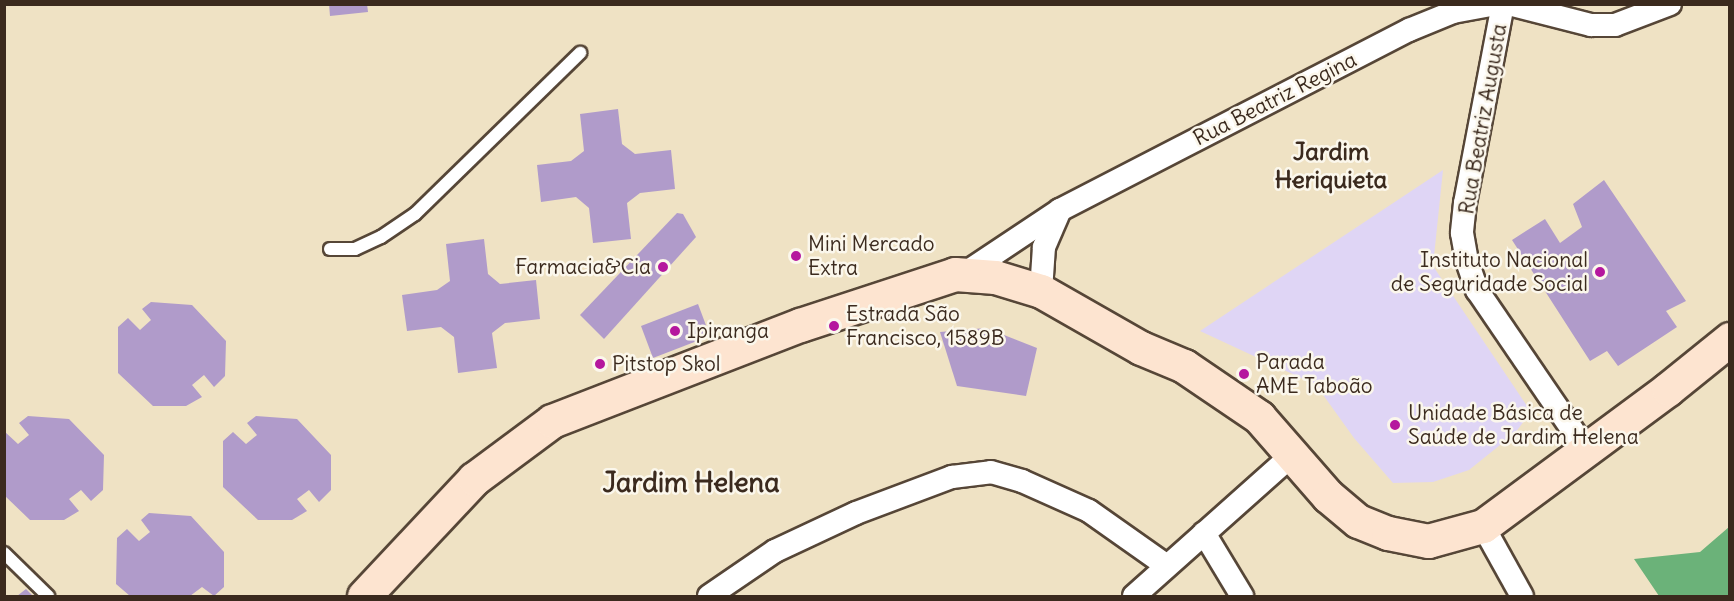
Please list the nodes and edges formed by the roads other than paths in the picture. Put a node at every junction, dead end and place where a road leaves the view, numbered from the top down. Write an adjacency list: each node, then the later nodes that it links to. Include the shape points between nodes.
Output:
1 (1496, 4): 6 (street, Rua Beatriz Regina, via 1453,12 1409,30)
2 (1503, 4): 11 (street, Rua Beatriz Augusta, via 1466,203 1462,233 1467,261 1477,290)
3 (1509, 4): 4 (street, via 1591,25 1615,25)
4 (1670, 4)
5 (580, 53): 7 (lane, via 415,214 355,249)
6 (1060, 210): 8 (street, Rua Beatriz Regina); 9 (street, via 1044,247)
7 (330, 249)
8 (967, 272): 9 (main road); 18 (main road, via 800,326 552,421 474,479)
9 (1041, 291): 12 (main road, via 1141,348 1184,366 1259,417)
10 (1730, 339): 11 (main road)
11 (1586, 450): 13 (main road)
12 (1291, 456): 13 (main road, via 1358,521 1388,533 1428,541); 14 (street)
13 (1483, 526): 22 (street)
14 (1204, 533): 16 (street); 21 (street)
15 (4, 553): 17 (lane)
16 (1167, 566): 19 (street, via 1089,511 992,472 952,477 856,513 775,551); 20 (street)
17 (48, 597)
18 (364, 597)
19 (709, 597)
20 (1134, 597)
21 (1242, 597)
22 (1522, 597)

